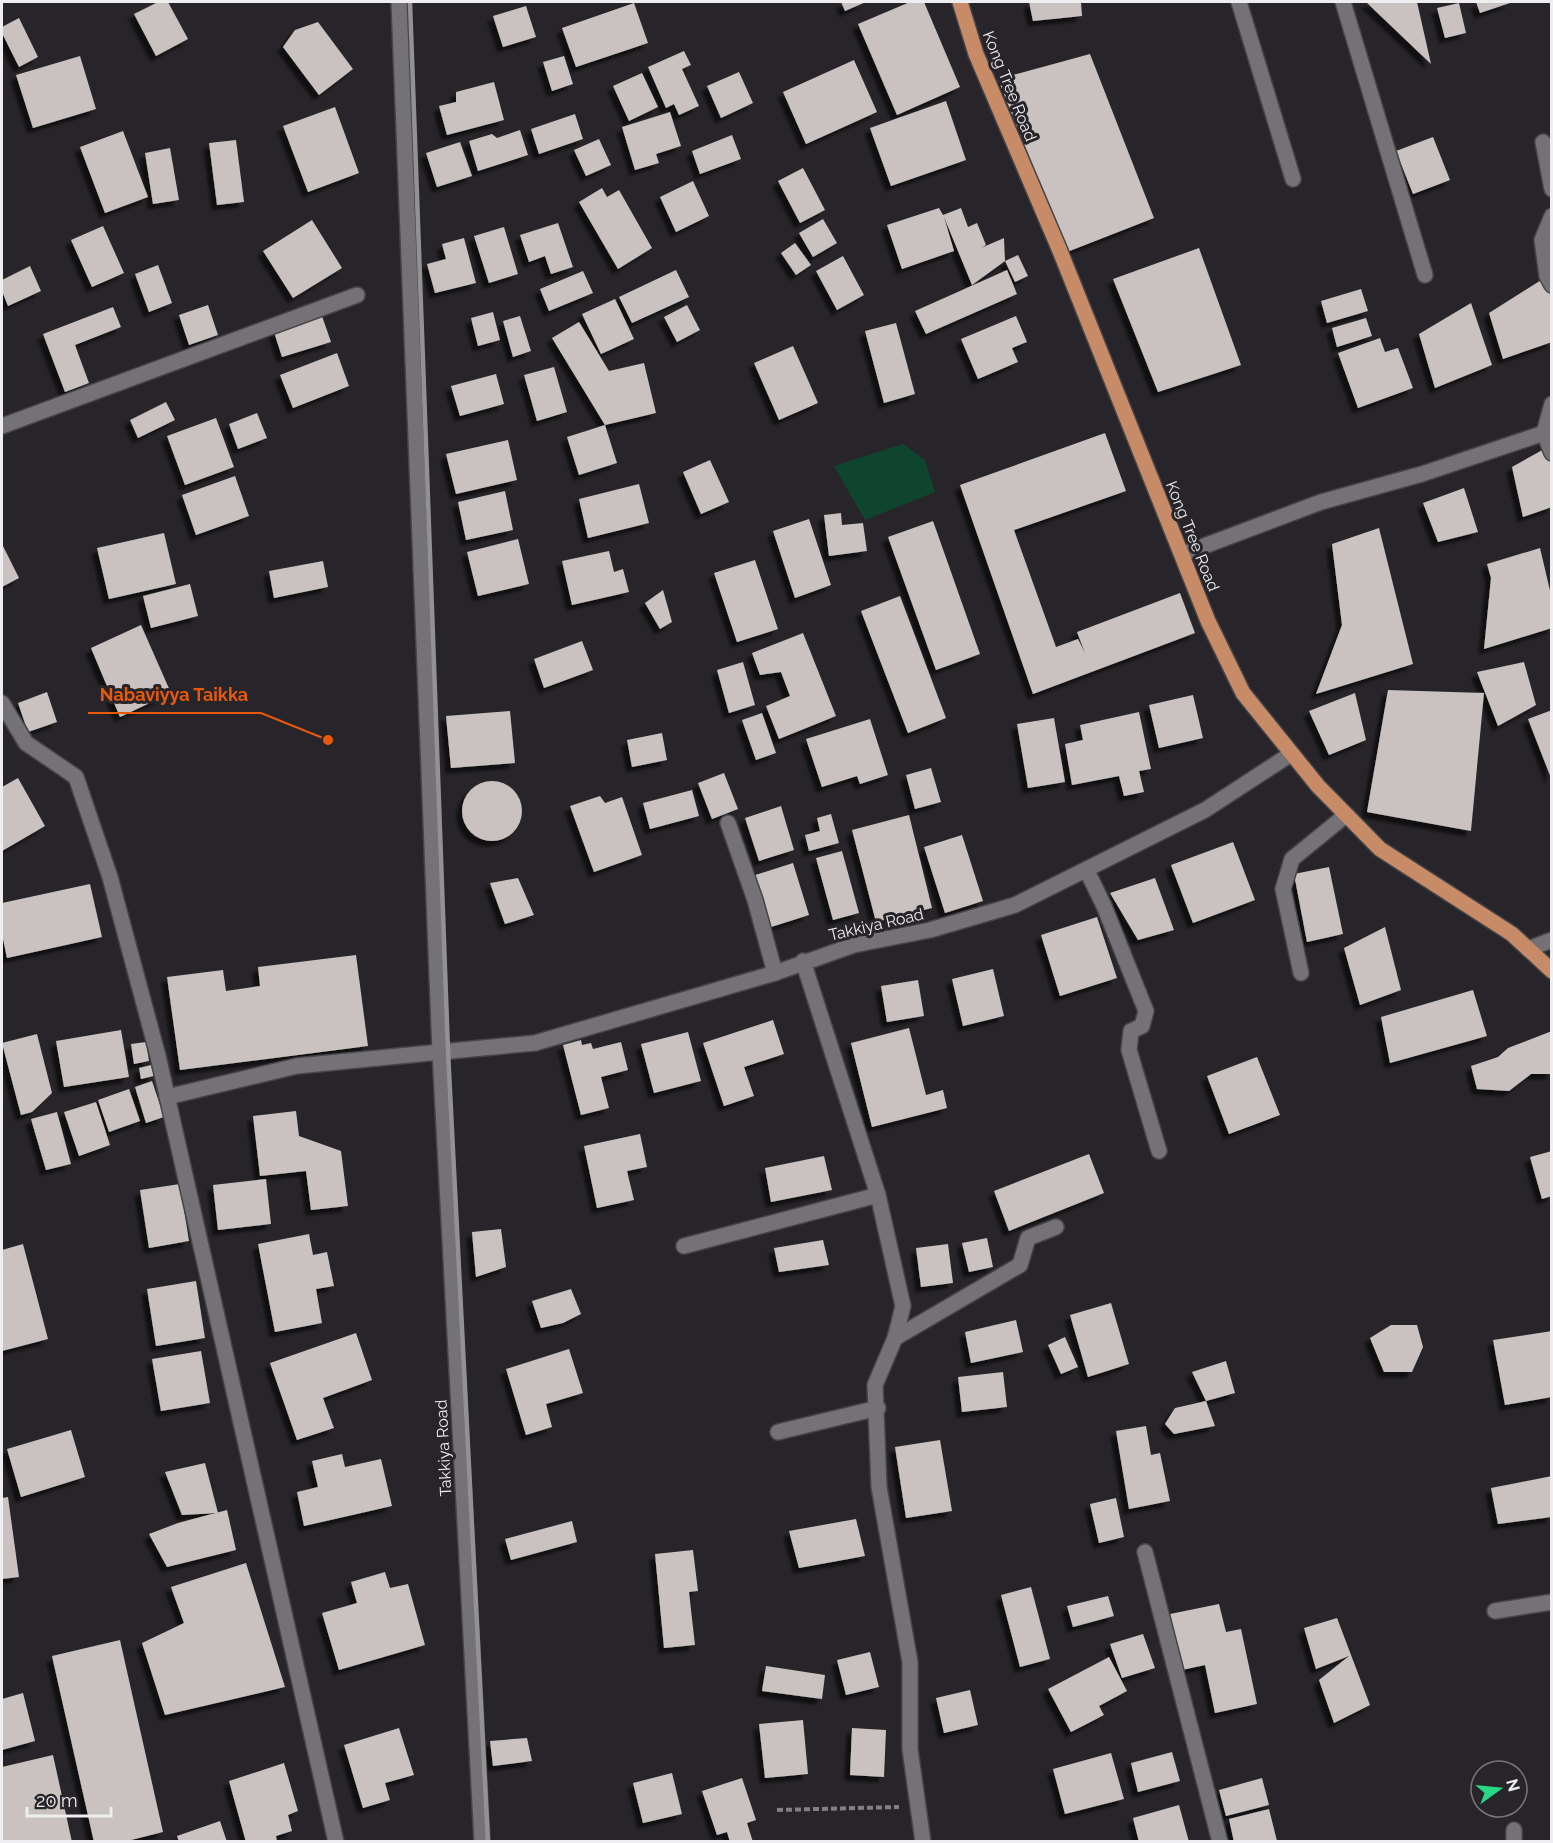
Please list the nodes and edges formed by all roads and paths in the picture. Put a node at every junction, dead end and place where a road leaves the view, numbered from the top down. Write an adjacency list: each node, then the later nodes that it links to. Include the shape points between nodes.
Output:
1 (399, 2): 28 (street)
2 (960, 2): 16 (main road, Kong Tree Road, via 976,54)
3 (1239, 2): 6 (street)
4 (1342, 2): 9 (street)
5 (1544, 142): 7 (street)
6 (1293, 179)
7 (1551, 189)
8 (1551, 216): 10 (street, via 1542,240)
9 (1425, 274)
10 (1551, 285)
11 (357, 295): 13 (street)
12 (1551, 404): 14 (street)
13 (2, 426)
14 (1544, 433): 15 (street); 16 (street, via 1322,502)
15 (1551, 453)
16 (1183, 554): 18 (main road, Kong Tree Road, via 1208,621 1243,693)
17 (2, 703): 29 (street, via 26,743 76,777 110,877)
18 (1292, 754): 19 (main road, Kong Tree Road); 21 (street, Takkiya Road, via 1205,810)
19 (1346, 815): 23 (main road, Kong Tree Road, via 1380,849 1512,934); 27 (street, via 1292,859 1283,889)
20 (728, 823): 26 (street)
21 (1087, 871): 24 (street, Takkiya Road, via 1015,905); 30 (street, via 1146,1011 1142,1026 1131,1031 1129,1050)
22 (1551, 940): 23 (street)
23 (1528, 949): 25 (main road, Kong Tree Road)
24 (803, 961): 26 (street, Takkiya Road); 31 (street)
25 (1551, 970)
26 (775, 973): 28 (street, Takkiya Road, via 535,1043)
27 (1301, 974)
28 (440, 1052): 29 (street, Takkiya Road, via 297,1066); 43 (street, Takkiya Road)
29 (167, 1096): 42 (street)
30 (1159, 1151)
31 (878, 1195): 33 (street); 34 (street, via 903,1306)
32 (1056, 1227): 34 (street, via 1028,1238 1020,1265)
33 (684, 1246)
34 (895, 1338): 35 (street, via 876,1384)
35 (878, 1408): 36 (street); 40 (street, via 879,1486 910,1662 910,1749)
36 (778, 1432)
37 (1145, 1552): 45 (street)
38 (1551, 1602): 39 (street)
39 (1495, 1611)
40 (917, 1807): 41 (path); 44 (street)
41 (777, 1810)
42 (336, 1842)
43 (482, 1842)
44 (923, 1842)
45 (1220, 1842)

